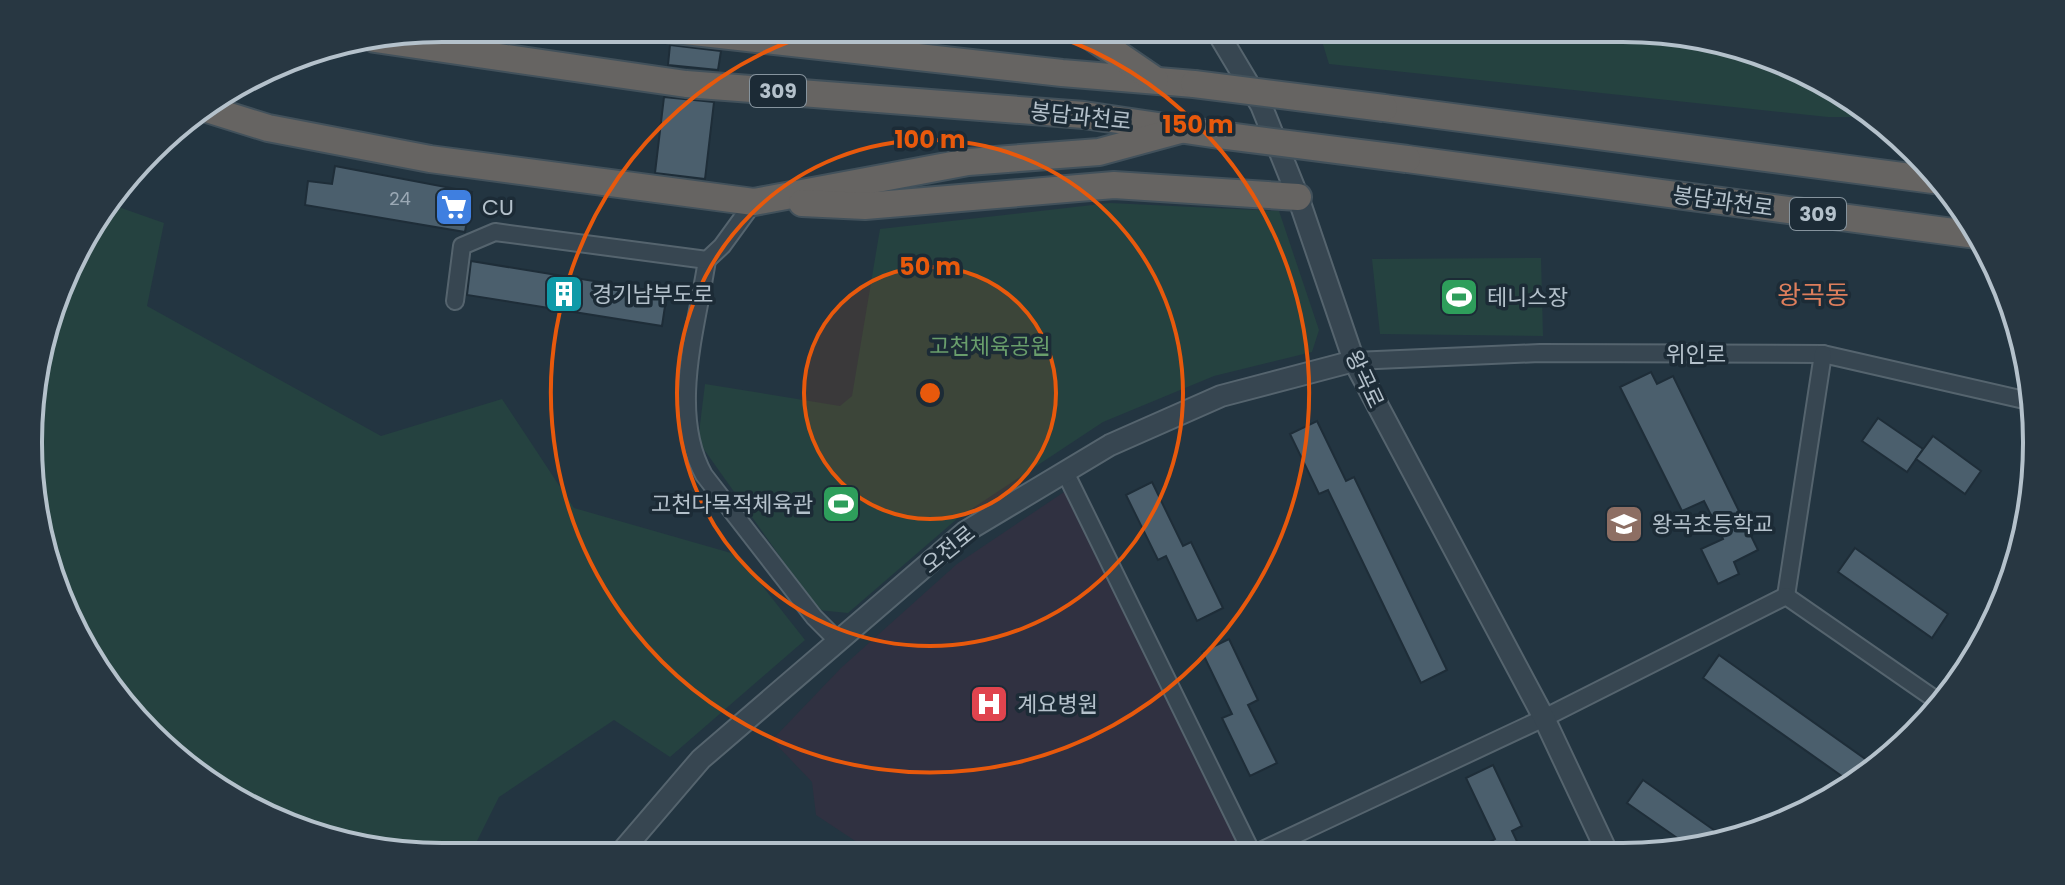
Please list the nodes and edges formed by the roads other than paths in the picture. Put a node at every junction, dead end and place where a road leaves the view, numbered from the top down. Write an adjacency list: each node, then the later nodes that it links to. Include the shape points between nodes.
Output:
1 (792, 42): 5 (highway, 봉담과천로 / 309)
2 (1099, 42): 5 (highway)
3 (1223, 42): 9 (street, 왕곡로, via 1261,105)
4 (407, 44): 7 (highway, 봉담과천로 / 309, via 686,84 1084,115)
5 (1155, 80): 8 (highway, 봉담과천로 / 309, bridge)
6 (216, 112): 10 (highway, via 268,128 430,159)
7 (1184, 129): 10 (highway, via 1099,152 968,162); 11 (highway, 봉담과천로 / 309, bridge)
8 (1925, 179)
9 (1298, 197): 10 (highway, via 1114,185 865,206); 15 (street, 왕곡로)
10 (754, 202): 12 (street)
11 (1964, 233)
12 (707, 260): 13 (street, via 495,232 462,246); 19 (street, via 687,392 692,453 814,617)
13 (455, 301)
14 (1823, 354): 15 (street, 위인로, via 1540,353); 16 (street, 위인로); 18 (street)
15 (1354, 361): 17 (street, 오전로, via 1221,396 1110,445); 21 (street, 왕곡로)
16 (2021, 399)
17 (1065, 472): 19 (street, 오전로, via 965,532); 23 (street)
18 (1786, 596): 20 (street); 21 (street)
19 (838, 641): 22 (street, 오전로, via 701,759)
20 (1932, 697)
21 (1544, 718): 24 (street); 25 (street, 왕곡로)
22 (629, 843)
23 (1247, 843)
24 (1276, 843)
25 (1603, 843)

